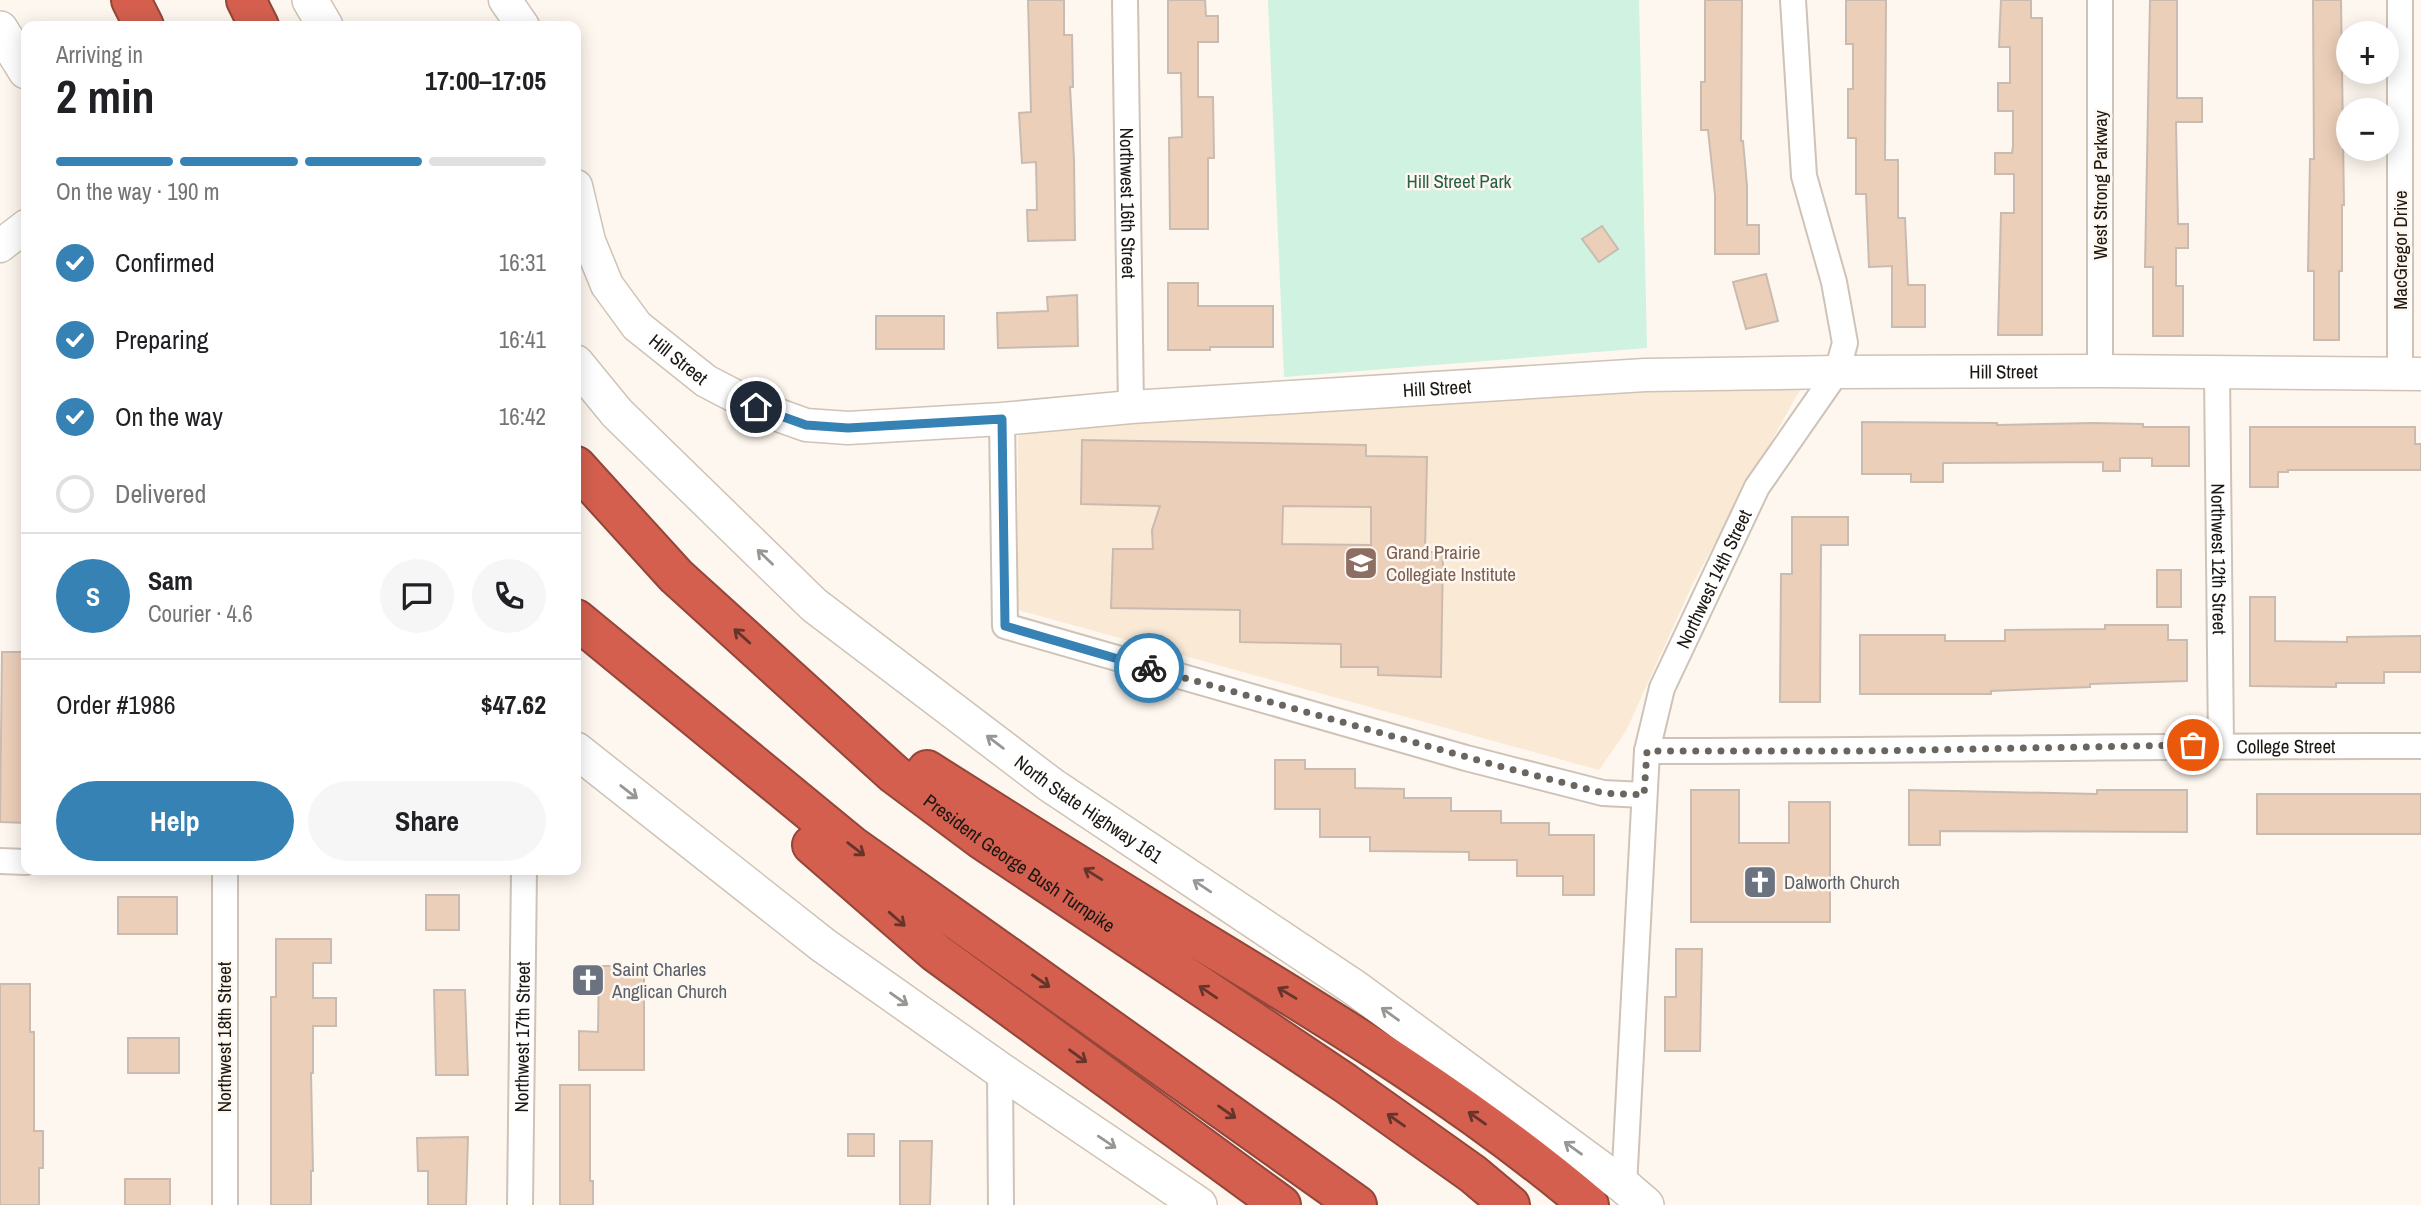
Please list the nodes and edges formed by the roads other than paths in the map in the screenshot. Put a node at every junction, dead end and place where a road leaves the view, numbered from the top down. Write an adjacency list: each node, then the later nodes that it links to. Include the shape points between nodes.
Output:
1 (131, 0): 9 (highway)
2 (246, 0): 10 (highway)
3 (310, 0): 11 (main road)
4 (505, 0): 12 (street)
5 (1125, 0): 23 (street, Northwest 16th Street)
6 (1793, 0): 20 (street, Northwest 14th Street, via 1804,176 1834,282 1845,343)
7 (2100, 0): 19 (street, West Strong Parkway)
8 (2400, 0): 22 (street, MacGregor Drive)
9 (142, 21)
10 (256, 21)
11 (322, 21)
12 (520, 21)
13 (0, 29): 14 (main road)
14 (21, 63)
15 (581, 207): 24 (street, Hill Street, via 589,241 609,287 637,326 706,381 756,407 806,425 848,428)
16 (21, 230): 17 (street)
17 (0, 246)
18 (581, 369): 39 (main road, North State Highway 161, one-way to 18, via 1354,988 1051,785 814,605 617,412)
19 (2100, 370): 20 (street, Hill Street); 21 (street, Hill Street)
20 (1837, 372): 23 (street, Hill Street, via 1634,376); 31 (street, Northwest 14th Street, via 1757,487 1662,688)
21 (2217, 373): 22 (street, Hill Street); 29 (street, Northwest 12th Street)
22 (2411, 374)
23 (1131, 407): 24 (street, Hill Street)
24 (1002, 419): 33 (street, via 1005,626 1466,758 1603,793)
25 (581, 472): 28 (highway, President George Bush Turnpike, one-way to 25, via 676,576)
26 (581, 623): 45 (highway, one-way to 45, via 851,845)
27 (581, 631): 44 (highway, one-way to 44, via 624,681 935,952)
28 (792, 682): 46 (highway, President George Bush Turnpike, one-way to 28, via 1345,1083 981,839 894,774); 47 (highway, one-way to 28, via 1544,1167 1374,1046 998,816)
29 (2221, 745): 30 (street, College Street); 31 (street, College Street)
30 (2421, 746)
31 (1647, 751): 33 (street, Northwest 14th Street)
32 (581, 754): 38 (main road, one-way to 38, via 823,946)
33 (1644, 795): 39 (street, Northwest 14th Street)
34 (0, 861): 35 (street)
35 (21, 862)
36 (225, 875): 40 (street, Northwest 18th Street)
37 (524, 875): 41 (street, Northwest 17th Street)
38 (1000, 1070): 42 (street); 43 (main road, one-way to 43)
39 (1635, 1195)
40 (225, 1205)
41 (520, 1205)
42 (1001, 1205)
43 (1199, 1205)
44 (1281, 1205)
45 (1357, 1205)
46 (1510, 1205)
47 (1588, 1205)

